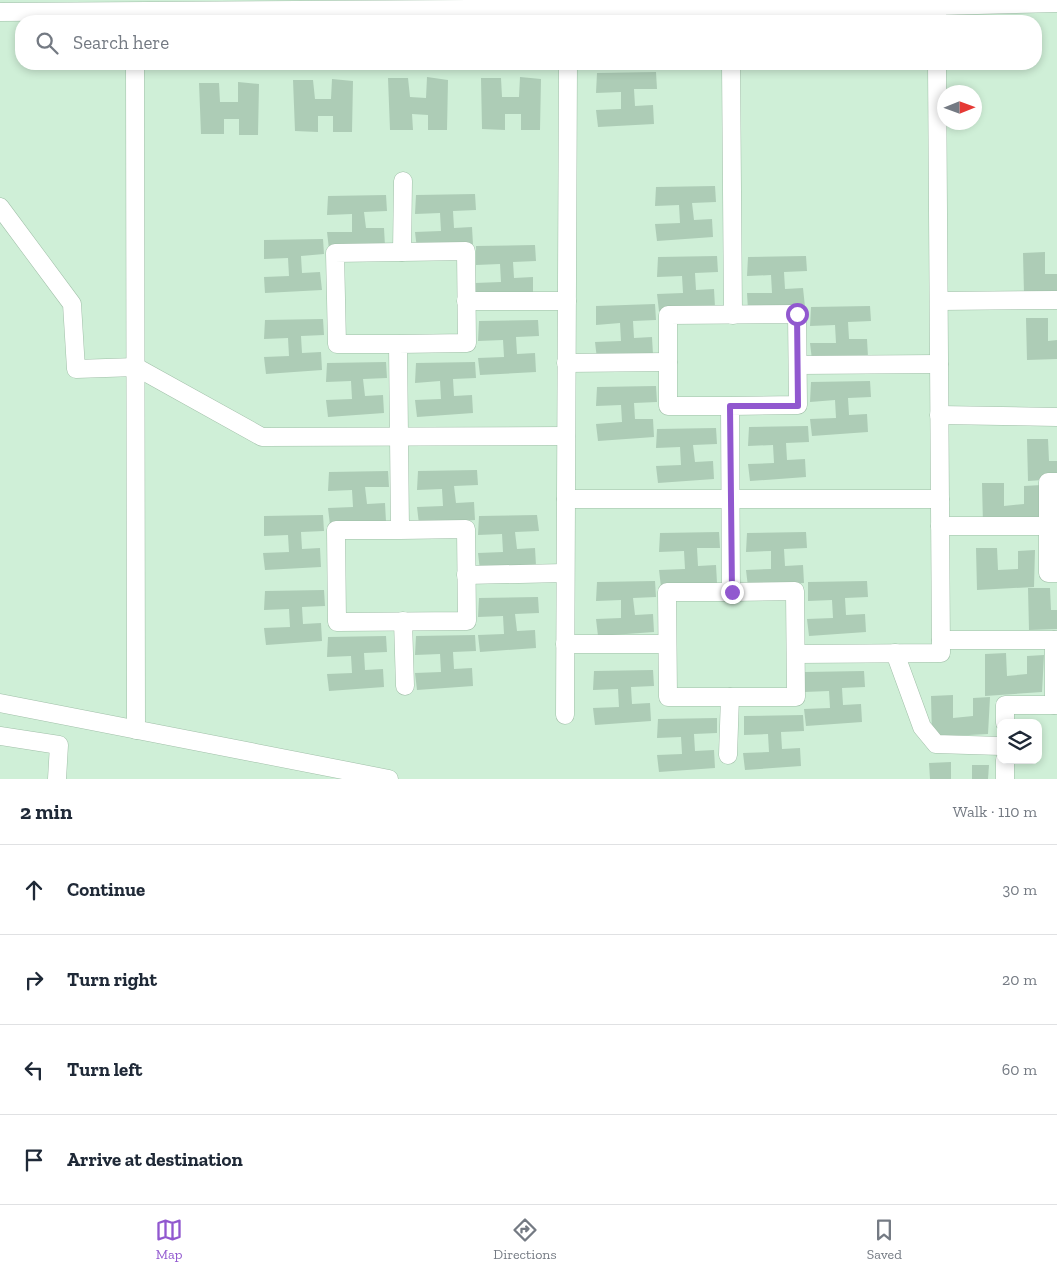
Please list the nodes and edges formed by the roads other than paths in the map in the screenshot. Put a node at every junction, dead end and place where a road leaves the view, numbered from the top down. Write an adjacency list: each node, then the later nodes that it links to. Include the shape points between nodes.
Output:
1 (809, 3): 5 (street); 6 (street)
2 (1057, 3): 6 (street)
3 (137, 11): 4 (street); 7 (street)
4 (0, 12)
5 (730, 14): 7 (street)
6 (937, 14)
7 (568, 15)
8 (135, 70): 25 (street)
9 (568, 70): 17 (street)
10 (731, 70): 19 (street)
11 (937, 70): 18 (street)
12 (403, 181): 14 (street)
13 (0, 207): 25 (street, via 72,304 76,369)
14 (402, 252): 16 (street, via 466,251); 20 (street, via 336,253 337,344)
15 (1057, 300): 18 (street)
16 (466, 301): 17 (street); 20 (street, via 466,343)
17 (566, 301): 22 (street)
18 (938, 301): 23 (street)
19 (733, 315): 21 (street, via 668,315); 24 (street, via 797,314)
20 (398, 344): 30 (street)
21 (668, 362): 22 (street); 26 (street, via 668,406)
22 (566, 363): 29 (street)
23 (939, 364): 24 (street); 27 (street)
24 (798, 365): 26 (street, via 798,406)
25 (136, 368): 30 (street, via 262,437); 55 (street)
26 (730, 406): 33 (street)
27 (939, 415): 28 (street); 34 (street)
28 (1057, 417)
29 (566, 436): 30 (street); 32 (street)
30 (399, 437): 37 (street)
31 (1057, 482): 36 (street, via 1048,482)
32 (566, 499): 33 (street); 38 (street)
33 (731, 499): 34 (street); 41 (street)
34 (940, 499): 35 (street)
35 (940, 526): 36 (street); 43 (street)
36 (1048, 526): 39 (street, via 1048,573)
37 (400, 530): 40 (street, via 466,529); 42 (street, via 336,530 337,622)
38 (565, 573): 40 (street); 45 (street)
39 (1057, 573)
40 (466, 574): 42 (street, via 467,621)
41 (732, 592): 46 (street, via 667,592); 47 (street, via 795,591)
42 (403, 622): 49 (street)
43 (941, 640): 44 (street); 48 (street, via 941,653)
44 (1056, 640): 52 (street)
45 (565, 644): 46 (street); 53 (street)
46 (668, 644): 50 (street, via 668,697)
47 (796, 654): 48 (street); 50 (street, via 796,697)
48 (895, 654): 57 (street, via 922,727 936,744)
49 (405, 686)
50 (730, 697): 58 (street)
51 (0, 703): 55 (street)
52 (1056, 705): 54 (street, via 1005,705)
53 (565, 715)
54 (1005, 719)
55 (136, 730): 61 (street)
56 (0, 736): 60 (street, via 59,745)
57 (997, 746)
58 (728, 755)
59 (1005, 764): 62 (street)
60 (57, 779)
61 (389, 779)
62 (1005, 779)

